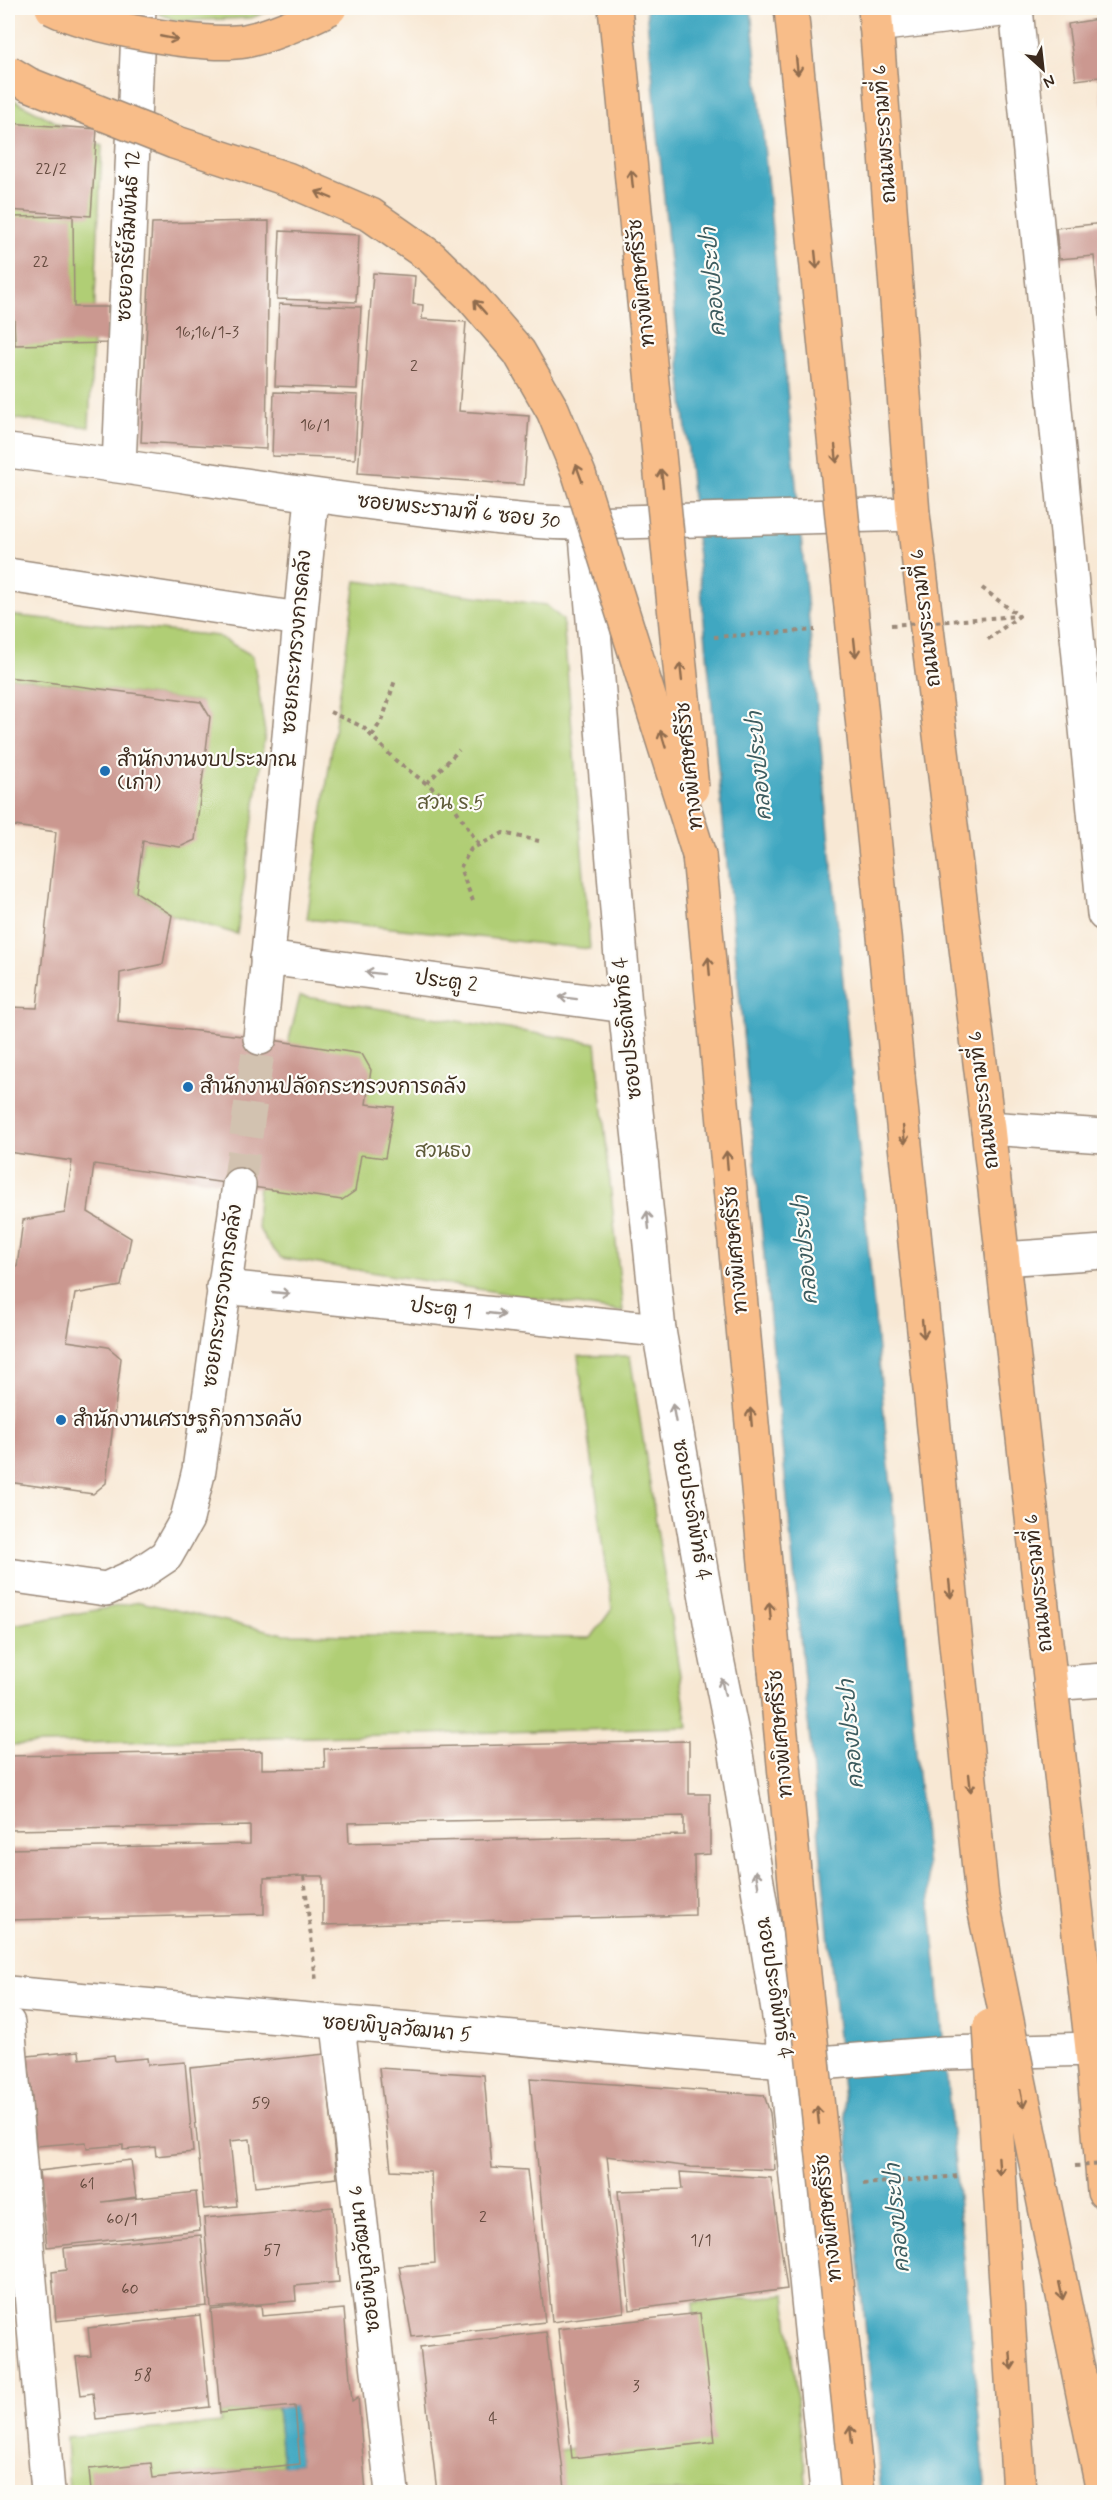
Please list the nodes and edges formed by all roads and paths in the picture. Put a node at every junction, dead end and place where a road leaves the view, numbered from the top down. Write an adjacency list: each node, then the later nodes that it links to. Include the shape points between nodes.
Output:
1 (52, 8): 3 (main road, one-way to 3, bridge, via 106,25 180,40 244,41)
2 (139, 8): 10 (street, ซอยอารีย์สัมพันธ์ 12)
3 (330, 8)
4 (615, 8): 30 (main road, ทางพิเศษศรีรัช, one-way to 4, bridge)
5 (791, 8): 47 (main road, one-way to 47, bridge)
6 (1017, 8): 7 (street); 26 (street)
7 (876, 16): 12 (main road, ถนนพระรามที่ 6)
8 (8, 72): 30 (main road, one-way to 8, bridge, via 579,474 553,411 519,352 477,303 431,257 371,215 287,179 174,142 28,84)
9 (8, 451): 10 (street, ซอยพระรามที่ 6 ซอย 30)
10 (119, 465): 11 (street, ซอยพระรามที่ 6 ซอย 30)
11 (312, 497): 13 (street, ซอยพระรามที่ 6 ซอย 30); 17 (street, ซอยกระทรวงการคลัง)
12 (913, 514): 13 (street, ซอยพระรามที่ 6 ซอย 30); 36 (main road, ถนนพระรามที่ 6)
13 (585, 523): 34 (street, ซอยประดิพัทธ์ 4)
14 (8, 575): 17 (street)
15 (982, 588): 16 (path)
16 (1019, 616): 18 (path, bridge); 21 (path)
17 (299, 619): 23 (street, ซอยกระทรวงการคลัง)
18 (888, 625)
19 (816, 630): 20 (path, bridge)
20 (709, 637)
21 (987, 640)
22 (395, 680): 24 (path, via 383,718)
23 (292, 704): 24 (path, via 327,711 363,727); 33 (street, ซอยกระทรวงการคลัง)
24 (372, 736): 27 (path, via 395,760)
25 (459, 750): 27 (path)
26 (1097, 757): 32 (street)
27 (427, 783): 29 (path, via 451,802)
28 (539, 841): 29 (path, via 503,832)
29 (479, 845): 31 (path, via 471,849 460,868)
30 (699, 855): 62 (main road, ทางพิเศษศรีรัช, one-way to 30, bridge, via 801,1943)
31 (473, 901)
32 (1104, 914)
33 (267, 958): 34 (street, ประตู 2, one-way to 33); 35 (street, ซอยกระทรวงการคลัง)
34 (626, 1006): 42 (street, ซอยประดิพัทธ์ 4, one-way to 34)
35 (260, 1038)
36 (988, 1128): 37 (street); 40 (main road, ถนนพระรามที่ 6)
37 (1104, 1136)
38 (239, 1185): 41 (street, ซอยกระทรวงการคลัง)
39 (1104, 1252): 40 (street)
40 (1003, 1259): 45 (main road, ถนนพระรามที่ 6)
41 (223, 1287): 42 (street, ประตู 1, one-way to 42); 43 (street, ซอยกระทรวงการคลัง, via 199,1470 187,1519 166,1556 106,1589)
42 (659, 1330): 53 (street, ซอยประดิพัทธ์ 4, one-way to 42, via 735,1748)
43 (8, 1575)
44 (1104, 1680): 45 (street)
45 (1050, 1684): 52 (main road, ถนนพระรามที่ 6)
46 (304, 1876): 48 (path)
47 (982, 1898): 63 (main road, one-way to 63, bridge); 64 (main road, one-way to 64, bridge)
48 (316, 1982)
49 (8, 1993): 51 (street, ซอยพิบูลวัฒนา 5)
50 (8, 2023): 59 (street)
51 (338, 2025): 53 (street, ซอยพิบูลวัฒนา 5); 60 (street, ซอยพิบูลวัฒนา 6)
52 (1092, 2049): 53 (street, ซอยพิบูลวัฒนา 5); 58 (main road, ถนนพระรามที่ 6)
53 (786, 2062): 61 (street, ซอยประดิพัทธ์ 4)
54 (1104, 2164): 55 (path, bridge)
55 (1072, 2166)
56 (965, 2175): 57 (path, bridge)
57 (858, 2184)
58 (1104, 2192)
59 (48, 2493)
60 (392, 2493)
61 (827, 2493)
62 (858, 2493)
63 (1019, 2493)
64 (1103, 2493)

